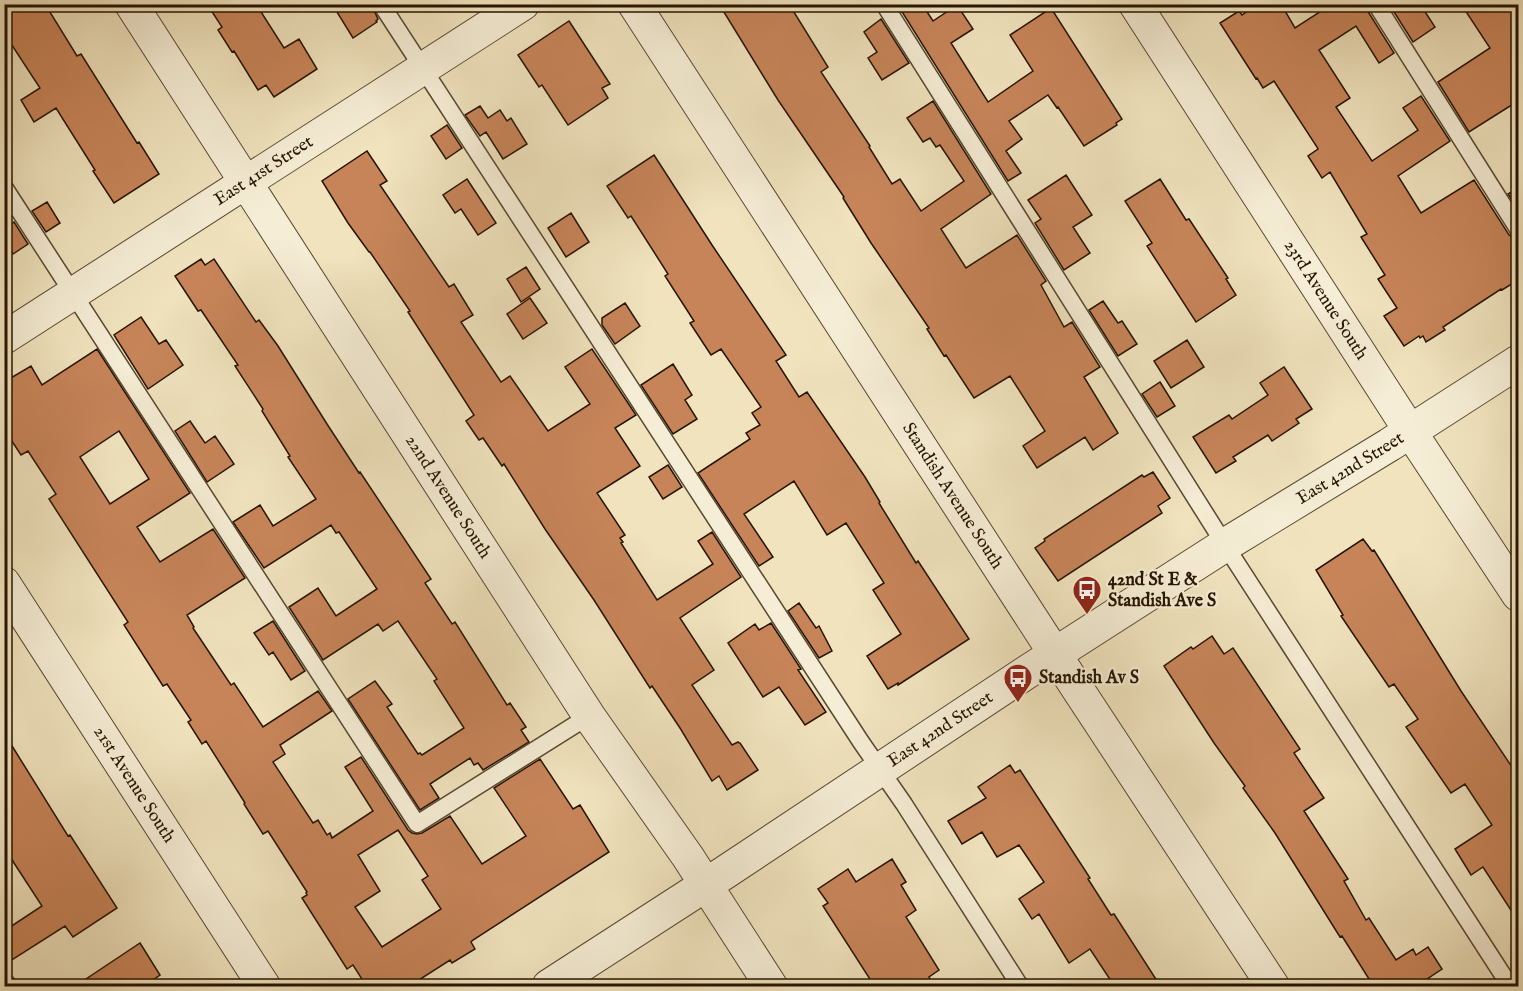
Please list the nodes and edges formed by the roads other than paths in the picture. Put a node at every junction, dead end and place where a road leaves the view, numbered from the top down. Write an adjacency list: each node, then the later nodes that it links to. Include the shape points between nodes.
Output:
1 (131, 4): 9 (street, 22nd Avenue South)
2 (381, 4): 8 (lane)
3 (523, 4): 8 (street, East 41st Street)
4 (634, 4): 19 (street, Standish Avenue South)
5 (884, 4): 16 (lane)
6 (1135, 4): 15 (street, 23rd Avenue South)
7 (1376, 4): 11 (lane)
8 (423, 69): 9 (street, East 41st Street); 21 (lane)
9 (246, 182): 12 (street, East 41st Street); 20 (street, 22nd Avenue South)
10 (4, 187): 12 (lane)
11 (1518, 229)
12 (74, 293): 13 (street, East 41st Street); 20 (lane, via 417,824)
13 (4, 338)
14 (1518, 363): 15 (street, East 42nd Street)
15 (1410, 431): 16 (street, East 42nd Street); 18 (street, 23rd Avenue South)
16 (1225, 545): 19 (street, East 42nd Street); 30 (lane)
17 (4, 583): 25 (street, 21st Avenue South)
18 (1518, 595)
19 (1056, 654): 21 (street, East 42nd Street); 29 (street, Standish Avenue South)
20 (589, 716): 22 (street, 22nd Avenue South)
21 (880, 770): 22 (street, East 42nd Street); 28 (lane)
22 (706, 885): 26 (street, East 42nd Street); 27 (street, 22nd Avenue South)
23 (4, 980): 24 (lane)
24 (9, 987)
25 (264, 987)
26 (549, 987)
27 (771, 987)
28 (1020, 987)
29 (1273, 987)
30 (1510, 987)

